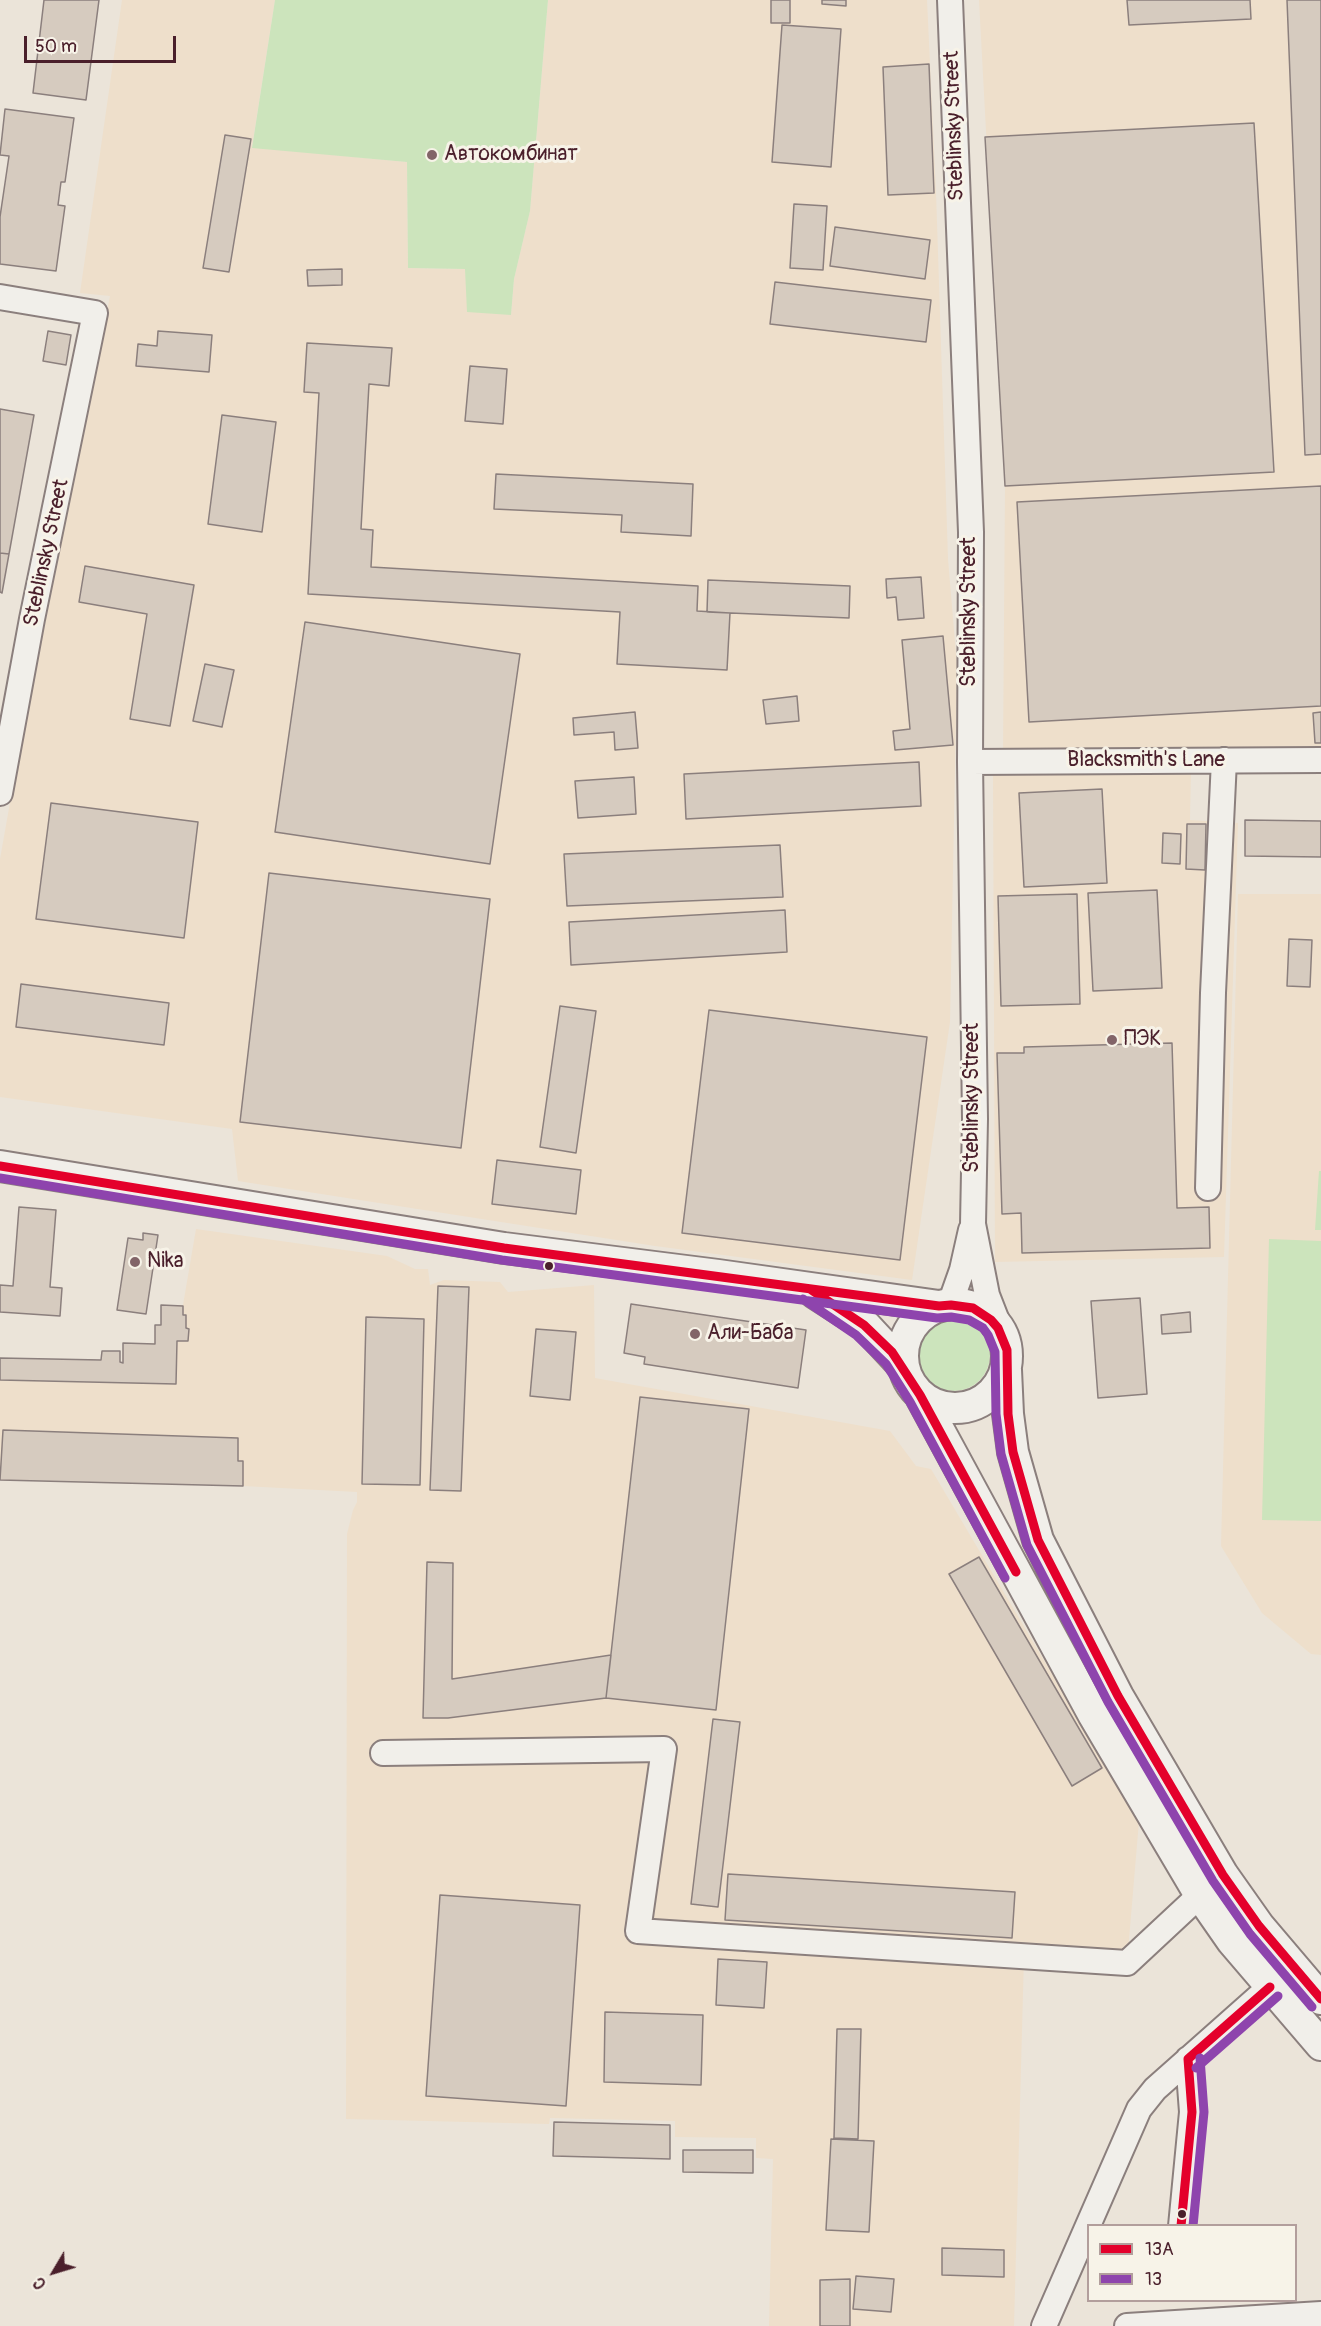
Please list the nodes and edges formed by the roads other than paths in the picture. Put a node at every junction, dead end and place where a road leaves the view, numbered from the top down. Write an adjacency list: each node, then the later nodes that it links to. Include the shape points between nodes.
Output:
1 (950, 0): 5 (street, Steblinsky Street, via 971,532)
2 (0, 297): 6 (street, Steblinsky Street, via 95,313)
3 (1224, 760): 4 (street, Blacksmith's Lane); 5 (street, Blacksmith's Lane); 8 (street)
4 (1321, 760)
5 (970, 762): 9 (street, Steblinsky Street)
6 (0, 793)
7 (0, 1166): 10 (main road, via 504,1248)
8 (1208, 1188)
9 (973, 1224): 11 (street, via 962,1270); 12 (street, via 987,1295)
10 (807, 1288): 11 (main road); 13 (main road, via 865,1325)
11 (945, 1305): 12 (main road, via 980,1310); 13 (main road, via 925,1313 910,1330 903,1352)
12 (1001, 1331): 14 (main road, via 1007,1350)
13 (904, 1367): 15 (main road)
14 (1006, 1370): 15 (main road, via 993,1393 970,1406 943,1407); 19 (main road, via 1013,1452 1038,1540 1119,1696 1223,1875 1259,1926)
15 (920, 1395): 17 (main road, via 1093,1714)
16 (383, 1753): 17 (street, via 663,1749 638,1931 1127,1963)
17 (1200, 1895): 18 (main road)
18 (1270, 1987): 20 (main road); 21 (street)
19 (1321, 1999)
20 (1321, 2045)
21 (1188, 2059): 22 (street, via 1139,2109); 23 (street, via 1192,2112)
22 (1089, 2224)
23 (1180, 2224)
24 (1087, 2228): 26 (street)
25 (1321, 2314): 27 (street)
26 (1044, 2326)
27 (1127, 2326)

